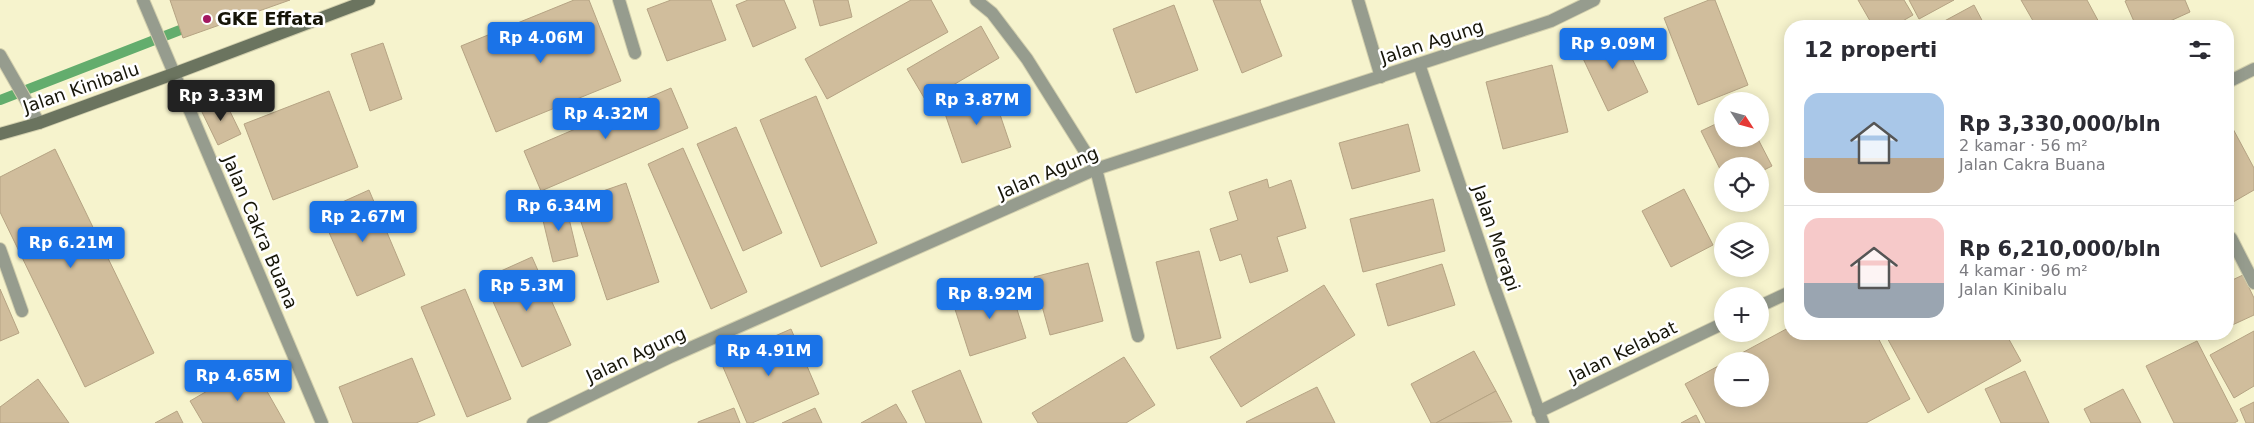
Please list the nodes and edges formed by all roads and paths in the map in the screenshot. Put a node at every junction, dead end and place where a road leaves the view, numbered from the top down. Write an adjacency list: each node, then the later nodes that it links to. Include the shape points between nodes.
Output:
1 (142, 0): 11 (street, Jalan Cakra Buana)
2 (369, 0): 11 (street, Jalan Kinibalu)
3 (619, 0): 7 (street)
4 (976, 0): 16 (street, via 992,13 1027,59)
5 (1358, 0): 12 (street)
6 (1594, 0): 9 (street, Jalan Agung, via 1551,21)
7 (635, 53)
8 (0, 55): 14 (street)
9 (1419, 64): 12 (street, Jalan Agung); 25 (street, Jalan Merapi)
10 (2254, 69): 13 (street)
11 (172, 74): 14 (street, Jalan Kinibalu); 26 (street, Jalan Cakra Buana)
12 (1382, 77): 16 (street, Jalan Agung)
13 (2234, 79)
14 (39, 123): 15 (street, Jalan Kinibalu)
15 (0, 134)
16 (1096, 169): 24 (street); 27 (street, Jalan Agung, via 670,357)
17 (2234, 244): 19 (street)
18 (0, 249): 22 (street)
19 (2254, 284)
20 (1784, 295): 21 (street)
21 (1769, 302)
22 (22, 311)
23 (1714, 328): 25 (street, Jalan Kelabat)
24 (1138, 336)
25 (1540, 418)
26 (322, 423)
27 (533, 423)

